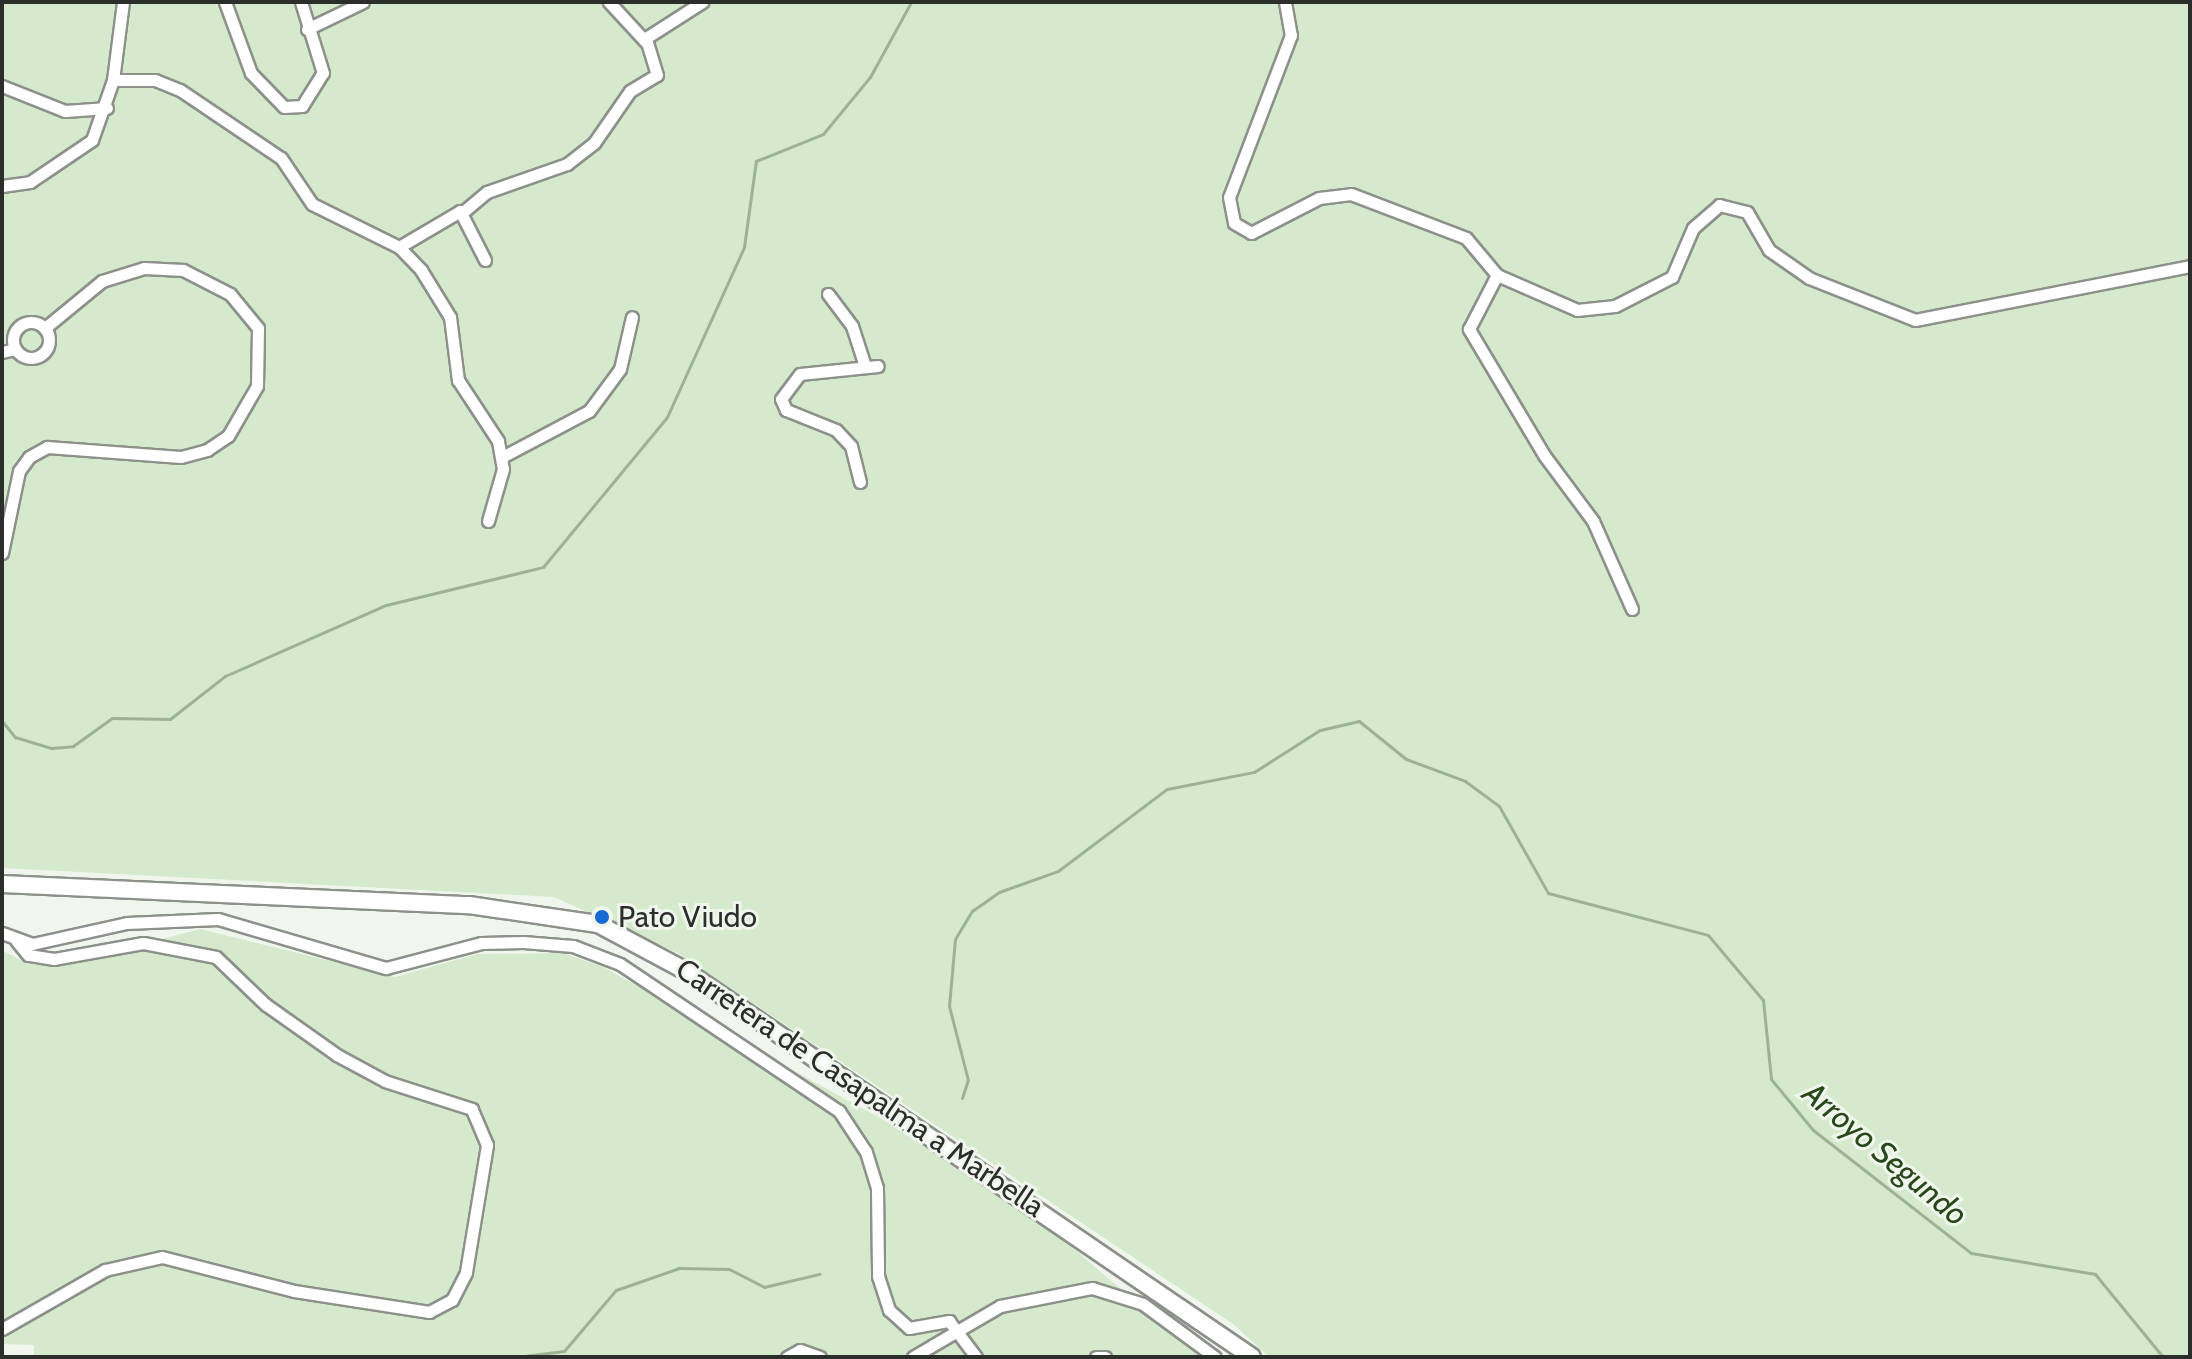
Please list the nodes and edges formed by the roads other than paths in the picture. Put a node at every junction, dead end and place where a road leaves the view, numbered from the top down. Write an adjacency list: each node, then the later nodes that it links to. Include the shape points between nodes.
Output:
1 (123, 2): 10 (street)
2 (225, 2): 8 (street, via 251,73 284,107 314,96 323,73)
3 (301, 2): 8 (street)
4 (363, 2): 8 (street)
5 (609, 2): 9 (street)
6 (702, 2): 9 (street)
7 (1285, 2): 18 (street, via 1291,35 1229,197 1234,223 1251,233 1319,198 1351,194 1466,238)
8 (307, 29)
9 (645, 41): 14 (street, via 657,75 630,91 611,129 567,164 487,192)
10 (113, 80): 12 (street); 15 (street, via 168,83 281,158 312,204)
11 (2, 86): 12 (street, via 65,111)
12 (107, 108): 13 (street, via 92,140 56,168)
13 (2, 186)
14 (463, 212): 15 (street); 16 (street)
15 (399, 247): 24 (street, via 441,297 455,339 458,380 487,414)
16 (485, 260)
17 (2190, 266): 18 (street, via 1915,320 1809,278 1769,250 1747,212 1719,205 1693,228 1672,277 1615,306 1577,310)
18 (1497, 275): 28 (street, via 1469,329 1544,455 1593,521)
19 (828, 294): 25 (street, via 852,326 871,366 800,374 781,402 836,430 851,446)
20 (632, 317): 24 (street, via 620,369 589,411)
21 (45, 328): 22 (street, via 29,322 18,327); 22 (street, via 49,339 41,355 30,358); 27 (street, via 102,281 144,268 183,270 230,294 258,328 257,386 228,436 207,450 181,457 47,447 29,457 19,471)
22 (15, 349): 23 (street)
23 (2, 352)
24 (502, 457): 26 (street)
25 (860, 482)
26 (488, 521)
27 (2, 553)
28 (1632, 609)
29 (2, 884): 41 (main road, Carretera de Casapalma a Marbella, via 469,905 598,924 686,971)
30 (2, 933): 31 (street)
31 (16, 940): 32 (street, via 28,955 54,959 143,943 216,957 266,1005 337,1055 385,1081 472,1109 487,1145 466,1272 452,1300 429,1312 294,1291 162,1257 105,1270); 33 (street, via 32,944 127,923 218,919 386,968 481,943 523,942 573,946 620,964 839,1111 866,1152 877,1188 878,1276 889,1310 909,1328 949,1321)
32 (2, 1329)
33 (961, 1329): 36 (street); 37 (street); 40 (street, via 1011,1302 1092,1288 1143,1304)
34 (787, 1357): 35 (street, via 800,1350)
35 (820, 1357)
36 (913, 1357)
37 (976, 1357)
38 (1096, 1357): 39 (street)
39 (1105, 1357)
40 (1215, 1357)
41 (1252, 1357)

